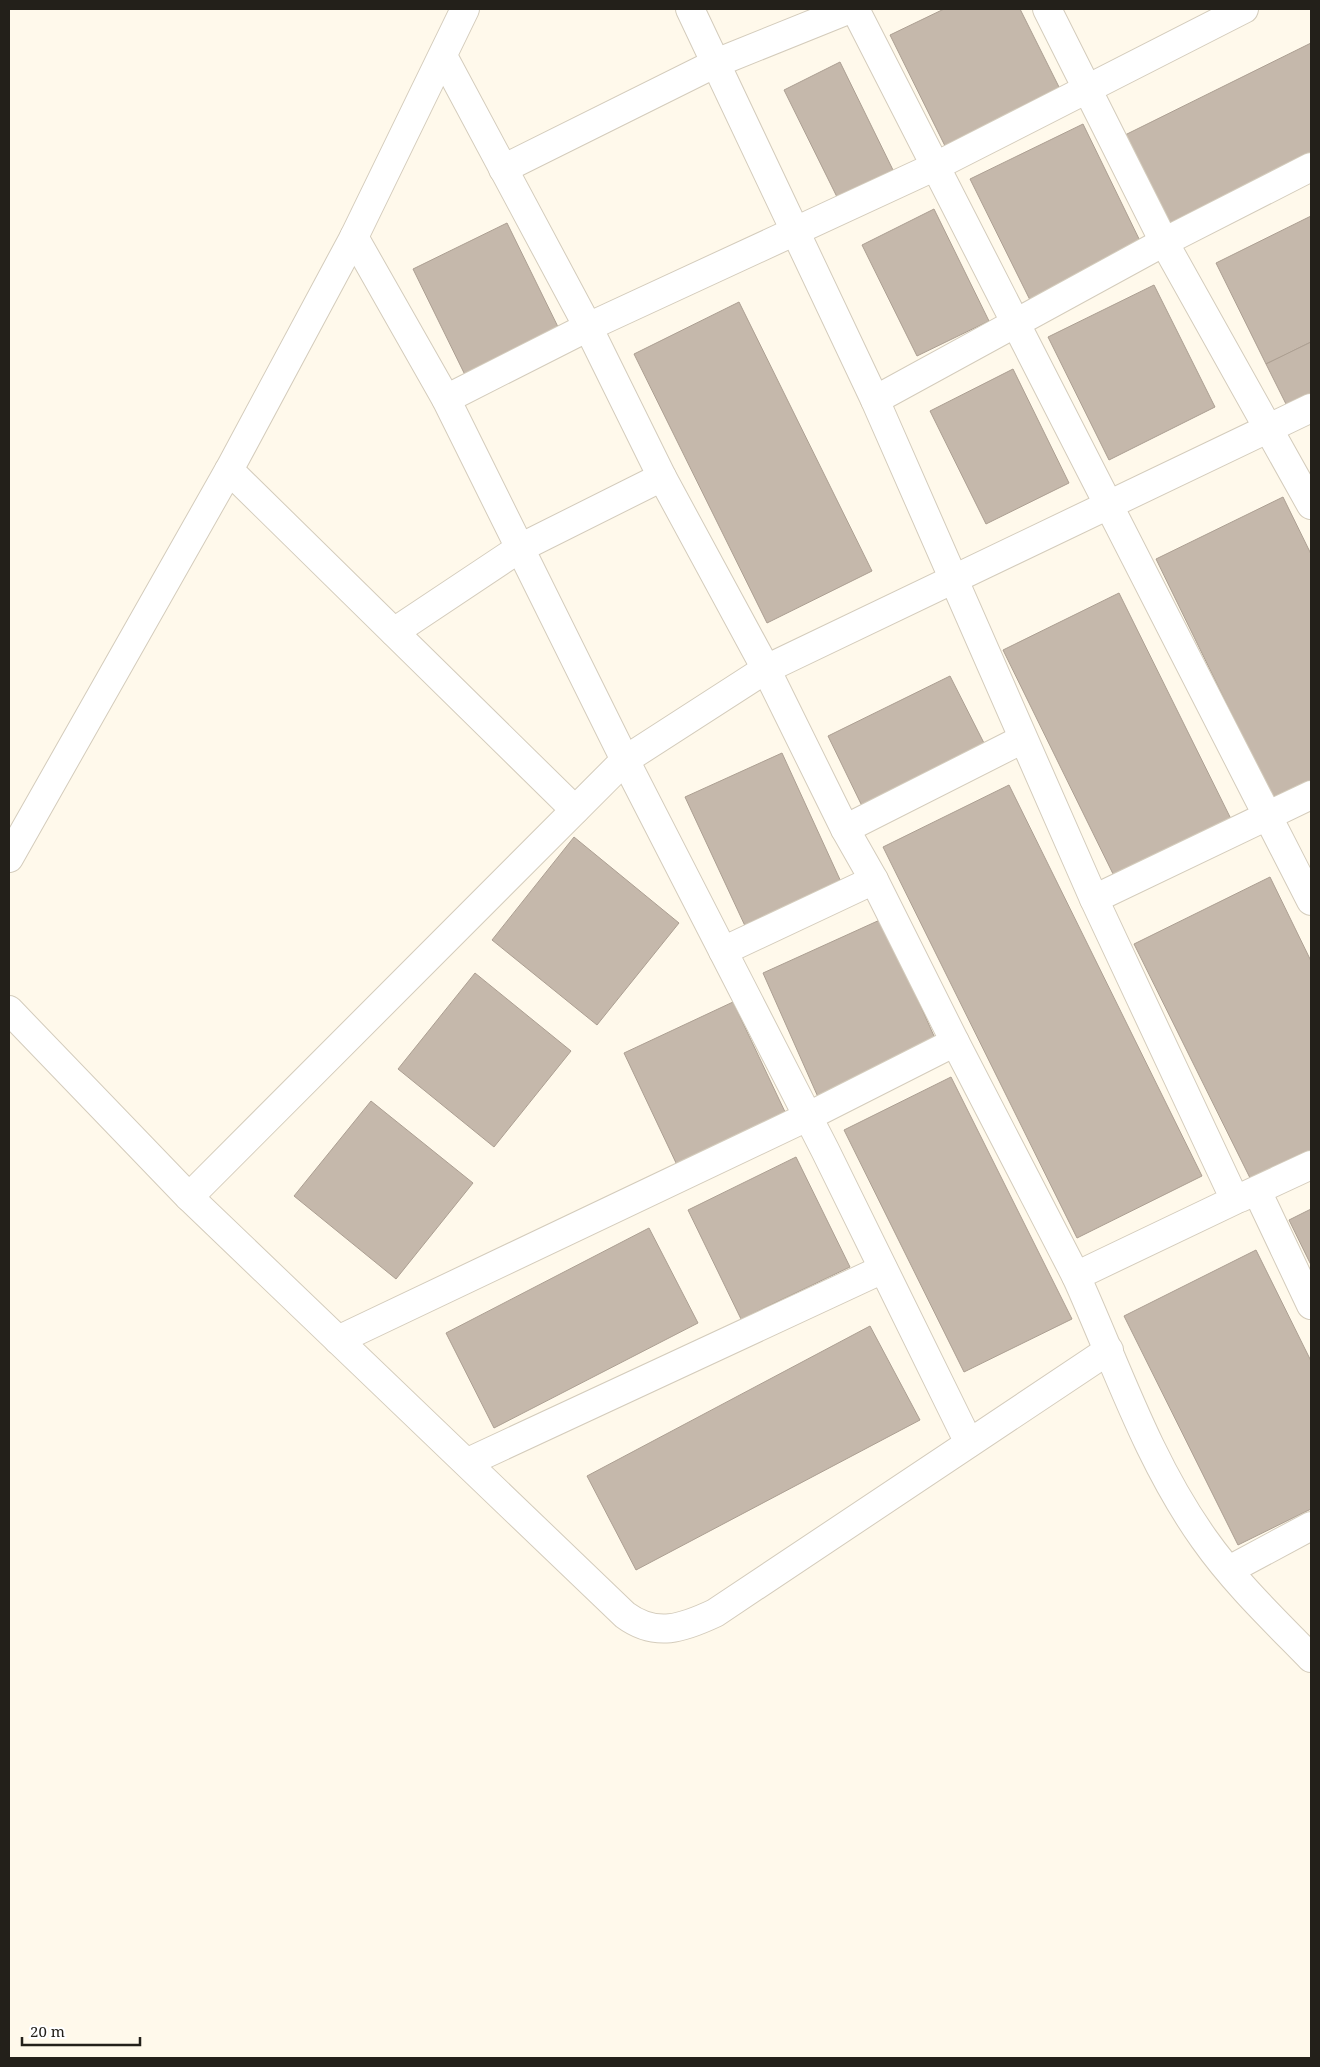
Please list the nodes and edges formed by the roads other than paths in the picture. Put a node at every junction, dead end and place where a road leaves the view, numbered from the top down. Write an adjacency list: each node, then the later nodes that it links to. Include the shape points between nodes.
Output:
1 (465, 9): 7 (street)
2 (690, 9): 8 (street)
3 (850, 9): 8 (street)
4 (855, 9): 10 (street)
5 (1046, 9): 9 (street)
6 (1244, 9): 9 (street)
7 (443, 56): 12 (street); 14 (street)
8 (716, 63): 12 (street); 13 (street)
9 (1086, 88): 10 (street); 15 (street)
10 (936, 166): 13 (street); 16 (street)
11 (1311, 167): 15 (street)
12 (503, 169): 17 (street)
13 (796, 230): 17 (street); 19 (street)
14 (354, 237): 18 (street); 22 (street)
15 (1164, 242): 16 (street); 21 (street)
16 (1016, 323): 19 (street); 25 (street)
17 (588, 327): 18 (street); 23 (street)
18 (446, 399): 26 (street)
19 (875, 400): 27 (street)
20 (1311, 408): 21 (street)
21 (1269, 429): 24 (street); 25 (street)
22 (229, 470): 28 (street); 36 (street)
23 (662, 478): 26 (street); 29 (street)
24 (1311, 505)
25 (1108, 506): 27 (street); 34 (street)
26 (520, 548): 28 (street); 31 (street)
27 (954, 579): 29 (street); 30 (street)
28 (394, 632): 33 (street)
29 (766, 669): 31 (street); 35 (street)
30 (1023, 739): 35 (street); 38 (street)
31 (625, 760): 33 (street); 40 (street)
32 (1311, 795): 34 (street)
33 (575, 810): 46 (street)
34 (1268, 815): 38 (street); 39 (street)
35 (845, 829): 37 (street)
36 (9, 858)
37 (874, 880): 40 (street); 42 (street)
38 (1094, 899): 45 (street)
39 (1311, 901)
40 (723, 951): 43 (street)
41 (9, 1010): 46 (street)
42 (955, 1042): 43 (street); 48 (street)
43 (807, 1117): 47 (street); 50 (street)
44 (1311, 1165): 45 (street)
45 (1246, 1196): 48 (street); 49 (street)
46 (189, 1197): 50 (street)
47 (883, 1269): 52 (street); 53 (street)
48 (1076, 1276): 51 (street)
49 (1311, 1305)
50 (338, 1340): 53 (street)
51 (1109, 1350): 52 (street); 55 (street, via 1126,1396 1171,1487 1204,1539)
52 (969, 1443): 53 (street, via 715,1613 694,1623 655,1630 637,1624 625,1615)
53 (468, 1462)
54 (1311, 1526): 55 (street)
55 (1229, 1570): 56 (street)
56 (1311, 1658)

